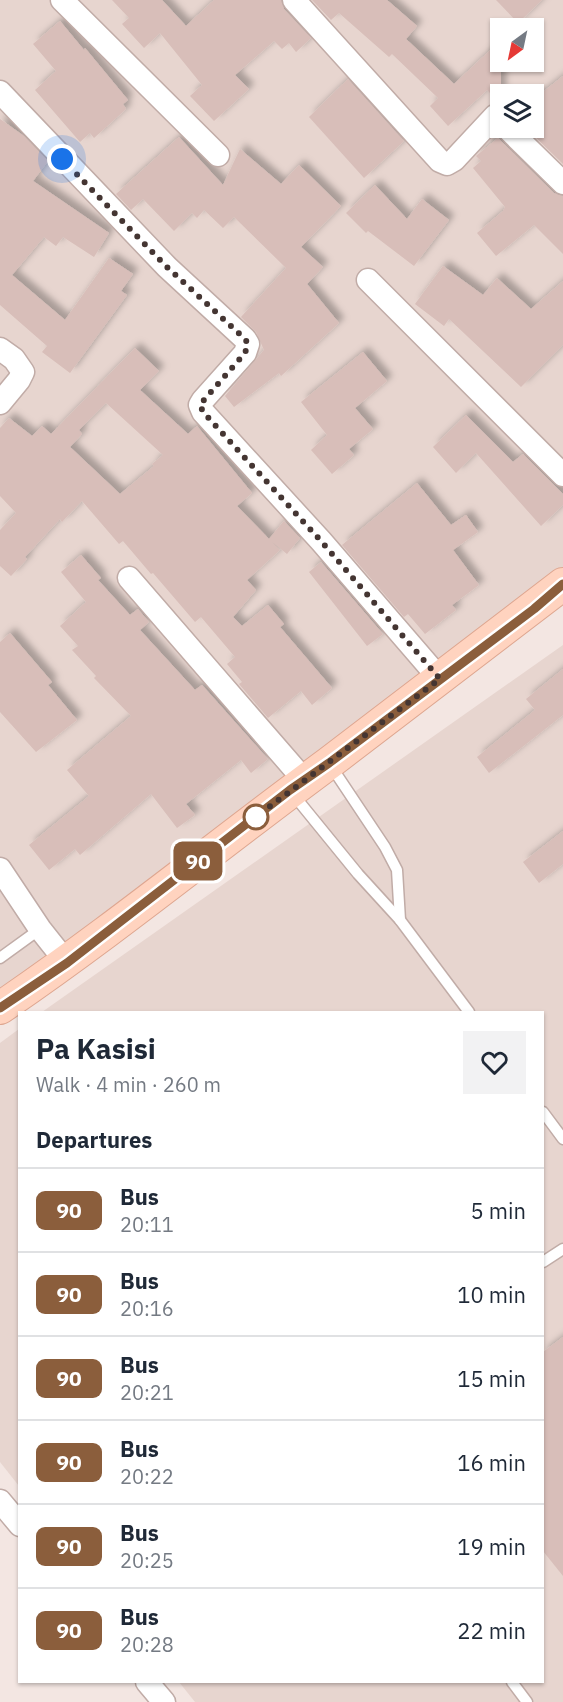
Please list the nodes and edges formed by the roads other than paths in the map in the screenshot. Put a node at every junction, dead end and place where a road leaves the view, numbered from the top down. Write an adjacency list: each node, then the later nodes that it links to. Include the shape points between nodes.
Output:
1 (62, 0): 6 (street)
2 (294, 0): 4 (street, via 440,161 447,164 454,160)
3 (0, 92): 14 (street, via 167,267 245,339 245,353 200,405 203,412)
4 (490, 121)
5 (517, 138): 7 (street)
6 (219, 155)
7 (563, 183)
8 (368, 280): 11 (street)
9 (0, 349): 10 (street, via 23,372)
10 (0, 403)
11 (563, 475)
12 (129, 578): 16 (street)
13 (563, 584): 14 (main road)
14 (440, 679): 15 (main road)
15 (329, 763): 16 (main road); 18 (lane, via 397,870)
16 (297, 786): 18 (lane, via 358,874); 21 (main road)
17 (0, 869): 19 (street)
18 (400, 920): 23 (lane)
19 (40, 929): 20 (lane); 21 (street)
20 (0, 958)
21 (67, 963): 22 (main road)
22 (0, 1008)
23 (468, 1011)
24 (544, 1113): 25 (lane)
25 (563, 1139)
26 (563, 1249): 27 (lane)
27 (544, 1261)
28 (0, 1501): 29 (street)
29 (18, 1523)
30 (148, 1683): 32 (street)
31 (513, 1683): 33 (lane)
32 (164, 1702)
33 (527, 1702)

